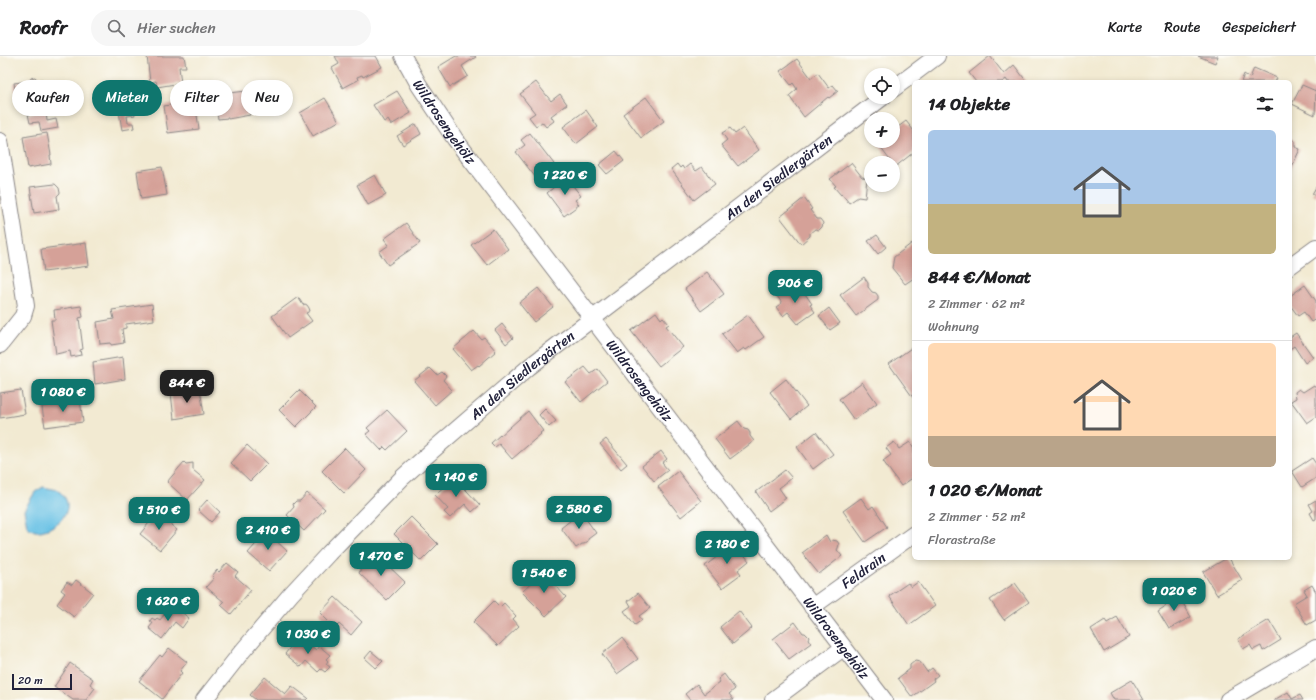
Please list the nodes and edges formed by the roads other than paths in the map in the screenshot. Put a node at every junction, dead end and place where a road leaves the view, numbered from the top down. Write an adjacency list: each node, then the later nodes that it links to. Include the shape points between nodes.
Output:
1 (403, 56): 8 (street, Wildrosengehölz, via 455,139)
2 (937, 56): 3 (street)
3 (900, 84)
4 (874, 104): 8 (street, An den Siedlergärten)
5 (0, 140): 9 (street, via 26,306 23,316)
6 (1316, 247): 7 (street)
7 (1292, 265)
8 (592, 319): 11 (street, Wildrosengehölz); 14 (street, An den Siedlergärten, via 486,404 403,478 291,594)
9 (0, 344)
10 (912, 535): 11 (street, Feldrain)
11 (812, 607): 12 (street, Wildrosengehölz)
12 (844, 648): 15 (street); 16 (street, Wildrosengehölz)
13 (1316, 648): 17 (street)
14 (204, 700)
15 (773, 700)
16 (884, 700)
17 (1228, 700)

